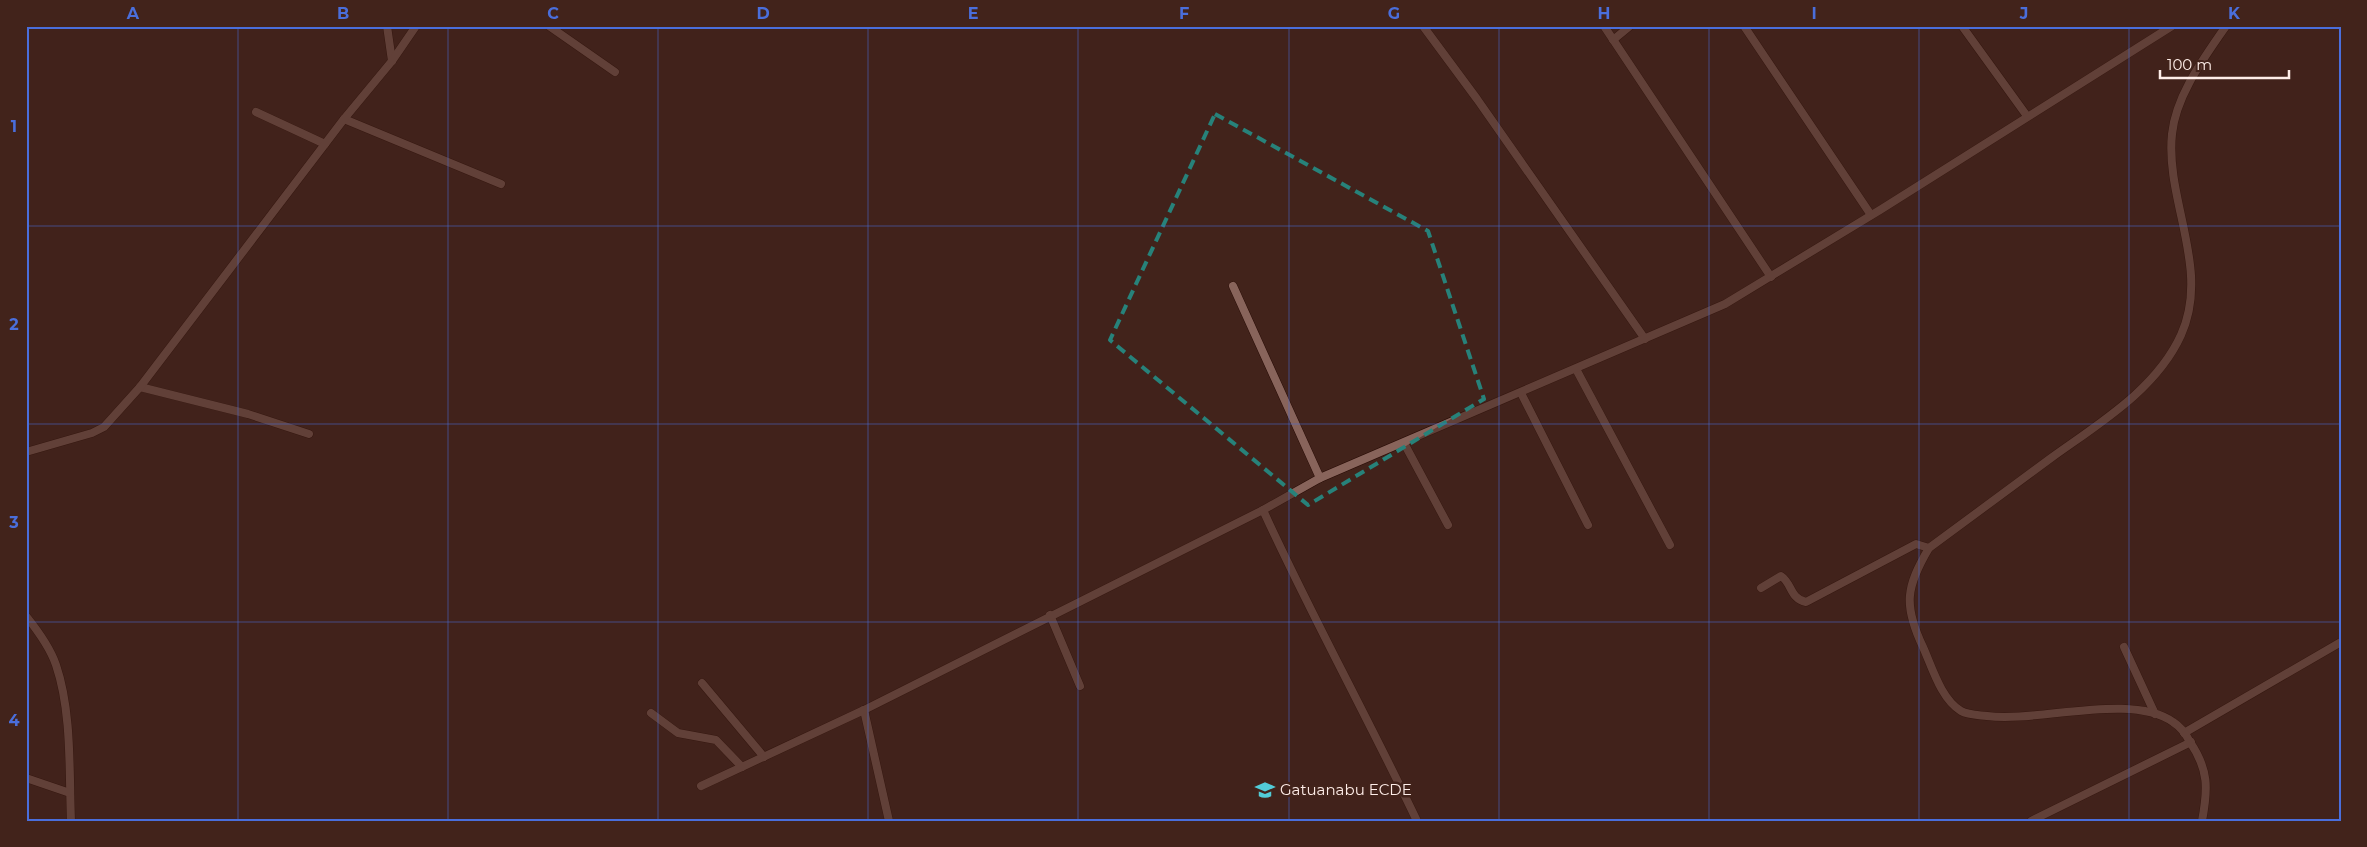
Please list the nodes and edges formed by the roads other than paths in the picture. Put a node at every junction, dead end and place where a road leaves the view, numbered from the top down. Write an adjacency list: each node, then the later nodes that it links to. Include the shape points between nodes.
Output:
1 (387, 26): 12 (street)
2 (416, 26): 12 (street)
3 (549, 26): 13 (street)
4 (1423, 26): 22 (street)
5 (1604, 26): 11 (street)
6 (1630, 26): 11 (street)
7 (1744, 26): 19 (street)
8 (1962, 26): 15 (street)
9 (2172, 26): 15 (street)
10 (2226, 26): 34 (street, via 2181,102 2172,134 2172,164 2191,268 2188,315 2173,351 2160,371 2118,410)
11 (1613, 40): 20 (street)
12 (392, 61): 16 (street)
13 (615, 72)
14 (256, 112): 17 (street)
15 (2027, 116): 19 (street)
16 (344, 119): 17 (street); 18 (street)
17 (325, 144): 24 (street)
18 (501, 184)
19 (1871, 215): 20 (street)
20 (1771, 277): 22 (street, via 1725,304)
21 (1232, 286): 29 (street)
22 (1645, 339): 23 (street)
23 (1576, 369): 25 (street); 33 (street)
24 (140, 387): 26 (street, via 248,414); 28 (street, via 104,427)
25 (1521, 393): 27 (street); 32 (street)
26 (309, 434)
27 (1404, 443): 29 (street); 31 (street)
28 (26, 452)
29 (1320, 478): 30 (street)
30 (1262, 510): 36 (street); 54 (street, via 1296,584)
31 (1448, 525)
32 (1588, 525)
33 (1670, 544)
34 (1929, 548): 35 (street, via 1916,544 1806,602 1798,600 1781,576); 44 (street, via 1917,566 1912,582 1910,610 1913,627 1952,705 1963,712 1996,718 2103,709)
35 (1761, 588)
36 (1050, 615): 41 (street); 42 (street)
37 (26, 616): 51 (street, via 42,636 56,665 68,726)
38 (2341, 642): 45 (street)
39 (2124, 647): 44 (street)
40 (702, 683): 47 (street)
41 (1080, 686)
42 (864, 710): 47 (street); 53 (street)
43 (651, 713): 48 (street, via 678,733 716,740)
44 (2155, 714): 45 (street, via 2172,720)
45 (2184, 733): 46 (street)
46 (2190, 742): 55 (street); 56 (street, via 2206,774 2207,793)
47 (764, 757): 48 (street)
48 (742, 767): 50 (street)
49 (26, 778): 51 (street)
50 (701, 786)
51 (70, 793): 52 (street)
52 (71, 821)
53 (889, 821)
54 (1417, 821)
55 (2031, 821)
56 (2202, 821)

